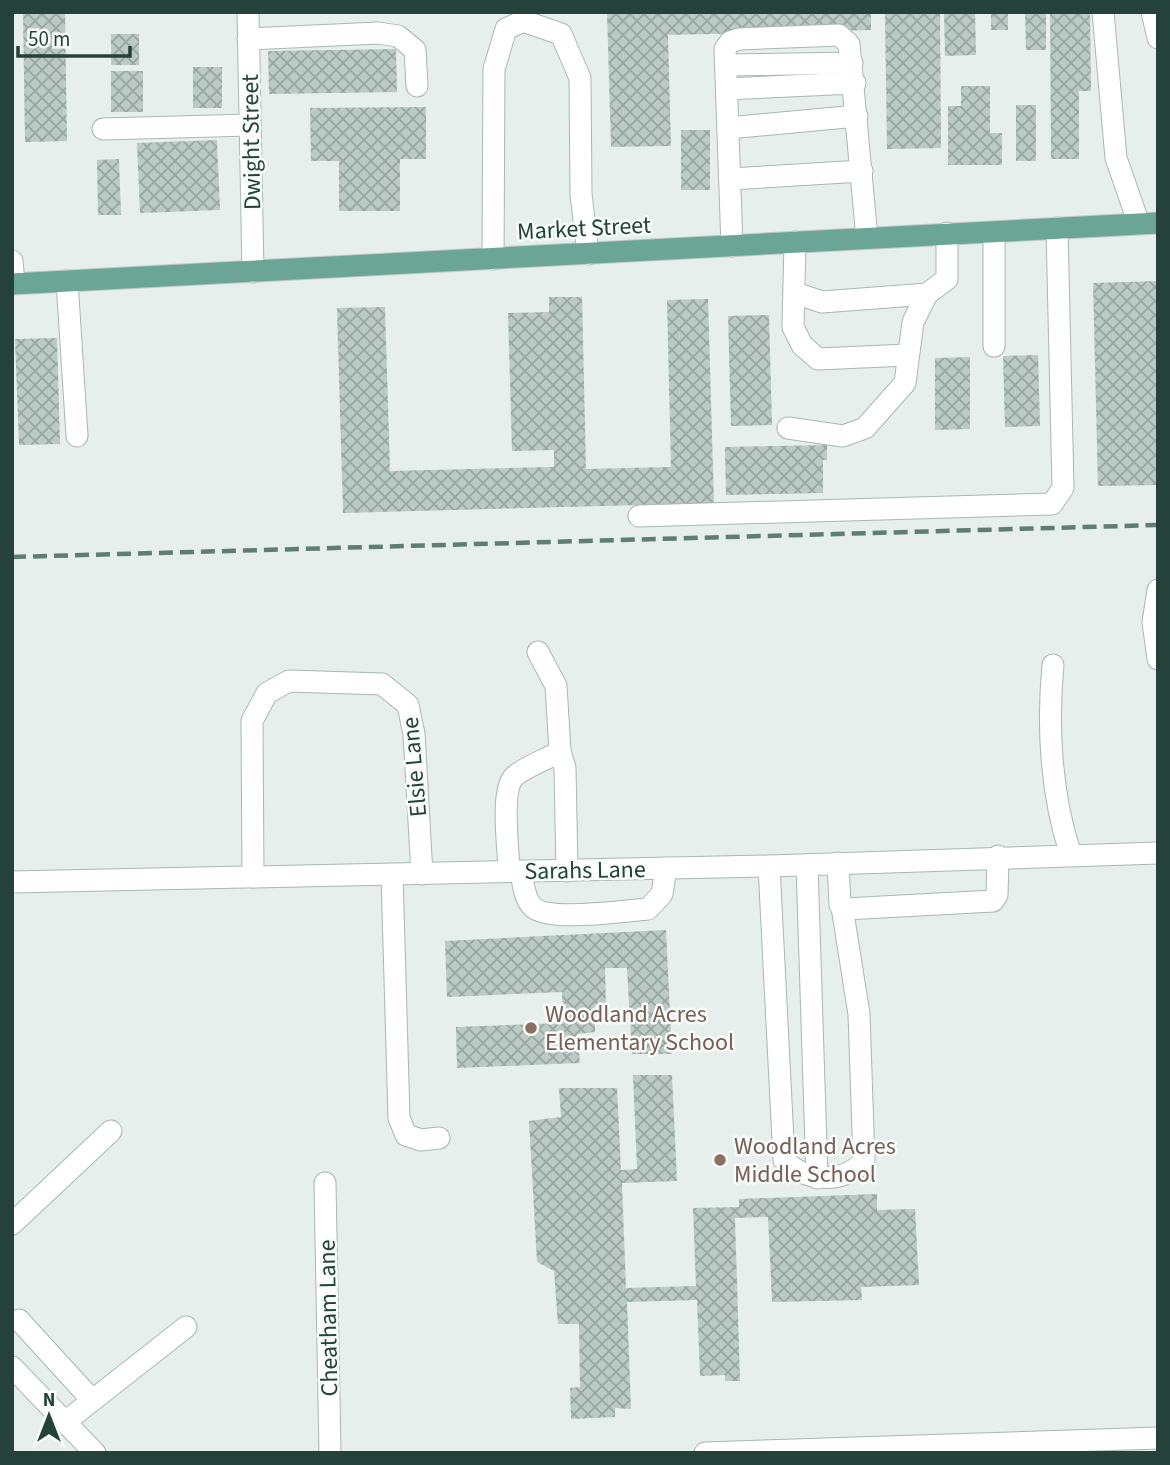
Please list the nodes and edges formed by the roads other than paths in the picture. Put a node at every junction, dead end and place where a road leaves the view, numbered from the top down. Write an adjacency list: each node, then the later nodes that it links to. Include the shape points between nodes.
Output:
1 (248, 12): 5 (street, Dwight Street)
2 (1103, 12): 15 (street, via 1116,158)
3 (1152, 12): 4 (street)
4 (1158, 38)
5 (248, 39): 7 (street, via 354,33 398,36 415,50); 10 (street, Dwight Street)
6 (853, 73): 8 (street); 8 (street, via 726,65); 9 (street)
7 (417, 86)
8 (727, 89): 11 (street)
9 (857, 116): 11 (street); 13 (street)
10 (250, 125): 12 (street); 25 (street, Dwight Street)
11 (728, 128): 14 (street)
12 (103, 129)
13 (862, 171): 14 (street); 19 (street)
14 (730, 179): 21 (street)
15 (1148, 224): 16 (main road, Market Street)
16 (1057, 228): 18 (main road, Market Street); 34 (street, via 1063,488 1052,504)
17 (947, 233): 18 (main road, Market Street); 19 (main road, Market Street); 29 (street, via 947,279)
18 (994, 233): 30 (street)
19 (867, 238): 20 (main road, Market Street)
20 (795, 242): 21 (main road, Market Street); 28 (street)
21 (732, 246): 22 (main road, Market Street)
22 (588, 254): 23 (main road, Market Street); 23 (street, via 581,194 580,78 561,34 523,21 506,29 494,69)
23 (493, 259): 25 (main road, Market Street)
24 (12, 261): 27 (street)
25 (253, 272): 26 (main road, Market Street)
26 (67, 281): 27 (main road, Market Street); 33 (street)
27 (13, 284)
28 (795, 293): 29 (street, via 822,302); 31 (street, via 793,327 802,345 818,359)
29 (927, 294): 31 (street, via 913,322)
30 (994, 346)
31 (907, 355): 32 (street, via 905,383 866,428 844,436)
32 (788, 428)
33 (78, 436)
34 (639, 516)
35 (1158, 590): 37 (street, via 1153,622)
36 (538, 652): 39 (street, via 556,686)
37 (1158, 659)
38 (1053, 665): 41 (street, via 1049,708 1057,802)
39 (560, 751): 47 (street, via 509,782); 48 (street, via 565,768)
40 (1158, 853): 41 (street, Sarahs Lane)
41 (1071, 855): 42 (street, Sarahs Lane)
42 (998, 856): 43 (street, Sarahs Lane); 53 (street, via 993,901)
43 (838, 863): 44 (street, Sarahs Lane); 53 (street)
44 (807, 865): 45 (street, Sarahs Lane); 56 (street)
45 (769, 866): 46 (street, Sarahs Lane); 56 (street, via 784,1160 795,1172)
46 (666, 868): 47 (street, via 662,894 648,909 552,914 536,910); 48 (street, Sarahs Lane)
47 (515, 871): 48 (street, Sarahs Lane); 49 (street, Sarahs Lane)
48 (567, 871)
49 (422, 874): 50 (street, Sarahs Lane); 51 (street, Elsie Lane, via 414,734 408,705 382,684 289,681 267,693 252,721)
50 (392, 875): 51 (street, Sarahs Lane); 55 (street, via 399,1118 406,1135 421,1140)
51 (253, 877): 52 (street, Sarahs Lane)
52 (12, 882)
53 (842, 907): 56 (street, via 859,1014 864,1161 843,1175)
54 (111, 1131): 58 (street)
55 (439, 1138)
56 (817, 1178)
57 (325, 1183): 67 (street, Cheatham Lane)
58 (12, 1224)
59 (19, 1320): 62 (street)
60 (186, 1327): 62 (street)
61 (12, 1367): 63 (street)
62 (92, 1400): 63 (street)
63 (65, 1422): 66 (street)
64 (1158, 1438): 65 (street)
65 (900, 1450): 68 (street)
66 (95, 1453)
67 (330, 1453)
68 (705, 1453)

